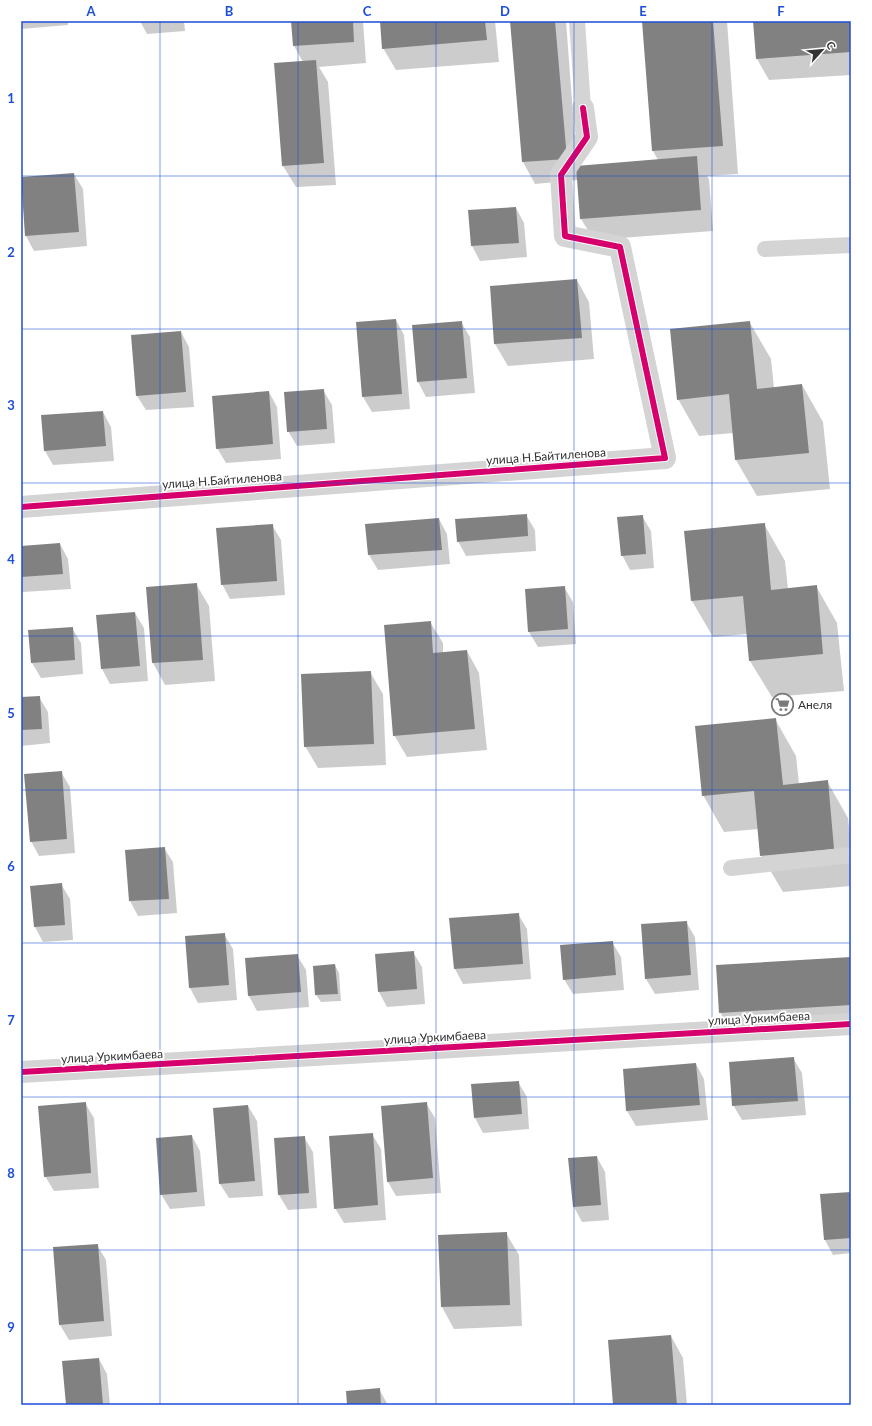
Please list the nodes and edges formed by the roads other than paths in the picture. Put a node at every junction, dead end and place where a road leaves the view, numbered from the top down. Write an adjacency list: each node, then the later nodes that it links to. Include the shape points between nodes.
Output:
1 (577, 21): 2 (lane)
2 (583, 108): 5 (street, улица Н.Байтиленова, via 587,137 561,176 565,236 620,247 665,458)
3 (851, 245): 4 (lane)
4 (765, 249)
5 (21, 507)
6 (851, 855): 7 (lane)
7 (731, 868)
8 (851, 1024): 9 (street, улица Уркимбаева)
9 (21, 1072)

